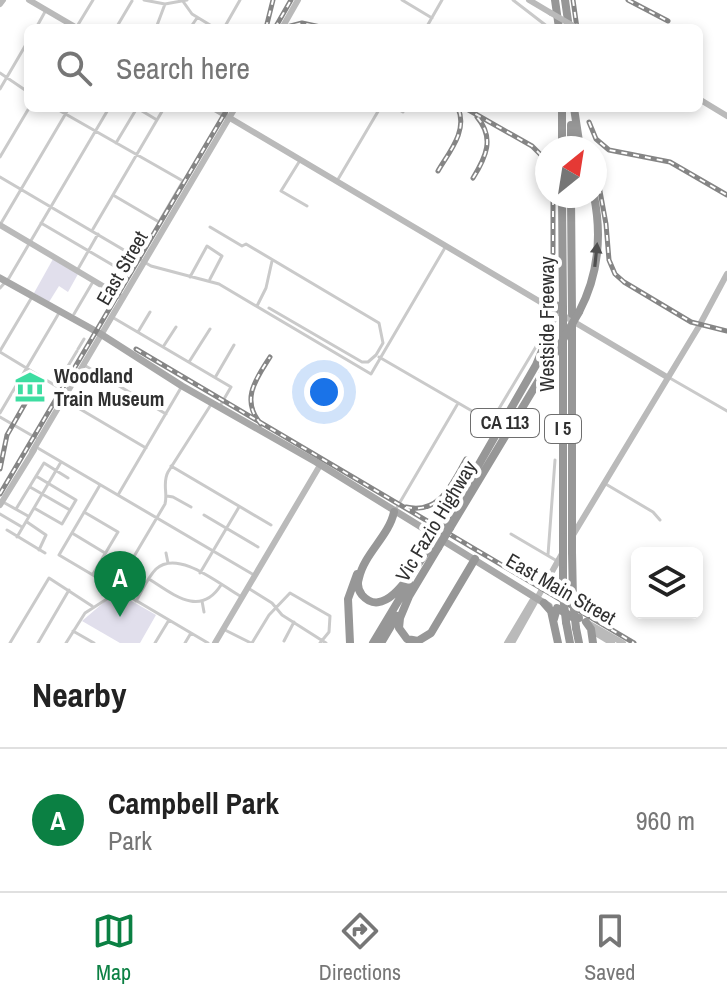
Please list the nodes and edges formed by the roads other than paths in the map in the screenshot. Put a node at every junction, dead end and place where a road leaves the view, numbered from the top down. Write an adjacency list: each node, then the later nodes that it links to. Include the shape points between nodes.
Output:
1 (29, 0): 15 (street)
2 (93, 0): 20 (street)
3 (132, 0): 4 (street); 21 (street)
4 (142, 0): 14 (street)
5 (240, 0): 25 (street)
6 (298, 0): 26 (street)
7 (402, 0): 17 (street)
8 (442, 0): 17 (street)
9 (513, 0): 28 (street)
10 (529, 0): 31 (street, bridge)
11 (555, 0): 29 (highway)
12 (565, 0): 30 (highway)
13 (184, 1): 14 (street); 16 (street)
14 (165, 4): 22 (street)
15 (46, 10): 18 (street); 19 (street)
16 (197, 17): 23 (street); 24 (street)
17 (432, 18): 27 (street)
18 (38, 24)
19 (70, 24)
20 (79, 24)
21 (118, 24)
22 (158, 24)
23 (193, 24)
24 (208, 24)
25 (226, 24)
26 (284, 24)
27 (428, 24)
28 (544, 24)
29 (558, 24)
30 (568, 24)
31 (570, 24)
32 (24, 48): 34 (street)
33 (0, 73): 34 (street)
34 (6, 78): 35 (street); 36 (street)
35 (0, 89)
36 (24, 89)
37 (703, 101): 51 (street)
38 (27, 112): 60 (street)
39 (62, 112): 50 (street)
40 (107, 112): 54 (street)
41 (135, 112): 58 (street)
42 (144, 112): 53 (street)
43 (162, 112): 53 (street)
44 (220, 112): 52 (street)
45 (233, 112): 52 (street, East Street)
46 (378, 112): 63 (street)
47 (562, 112): 55 (highway)
48 (573, 112): 56 (highway)
49 (574, 112): 57 (highway)
50 (65, 114): 54 (street); 64 (street)
51 (727, 116)
52 (230, 118): 61 (street); 81 (street, East Street)
53 (157, 120): 59 (street)
54 (95, 132): 58 (street); 67 (street)
55 (562, 136)
56 (572, 136)
57 (578, 136)
58 (116, 144): 59 (street)
59 (136, 155): 65 (street); 65 (street, via 183,181 159,222)
60 (0, 157)
61 (301, 160): 63 (street); 66 (street, via 281,191)
62 (0, 177): 64 (street)
63 (337, 181): 78 (street)
64 (21, 189): 67 (street); 72 (street)
65 (113, 195): 74 (street)
66 (307, 206)
67 (51, 207): 71 (street); 74 (street)
68 (562, 208): 76 (highway, Westside Freeway)
69 (571, 208): 96 (highway, Westside Freeway / I 5)
70 (596, 208): 96 (highway, Vic Fazio Highway / CA 113, one-way to 70, via 590,287 598,255)
71 (41, 223): 77 (street); 79 (street)
72 (0, 225): 77 (street)
73 (210, 227): 80 (street)
74 (92, 230): 75 (street)
75 (98, 234): 79 (street); 81 (street)
76 (562, 241): 92 (highway, Vic Fazio Highway / CA 113)
77 (30, 242): 83 (street); 88 (street)
78 (446, 246): 110 (street); 115 (street)
79 (88, 251): 82 (street); 83 (street)
80 (272, 260): 91 (street); 110 (street, via 379,323 383,343)
81 (144, 262): 85 (street); 90 (street, East Street)
82 (116, 267)
83 (77, 270): 86 (street)
84 (727, 274): 115 (street)
85 (190, 277): 87 (street); 87 (street, via 207,246 222,256)
86 (94, 280): 90 (street); 98 (street)
87 (210, 281): 91 (street)
88 (2, 282): 89 (main road)
89 (32, 297): 95 (main road); 109 (street)
90 (123, 298): 99 (street, East Street)
91 (257, 306): 97 (street)
92 (559, 307): 154 (highway, Vic Fazio Highway / CA 113, bridge, via 536,365); 170 (highway, Westside Freeway / I 5, bridge)
93 (269, 308): 97 (street)
94 (150, 312): 102 (street)
95 (59, 313): 98 (main road); 103 (main road); 113 (street)
96 (575, 313): 154 (highway, Vic Fazio Highway / CA 113, bridge); 218 (highway, Westside Freeway / I 5, bridge, via 572,552)
97 (274, 314): 106 (street)
98 (72, 317): 103 (main road)
99 (112, 317): 102 (street); 103 (street, East Street)
100 (176, 327): 108 (street)
101 (210, 329): 111 (street)
102 (138, 332): 108 (street)
103 (101, 336): 112 (street, East Street); 116 (main road, East Main Street)
104 (84, 339): 113 (street, via 56,386)
105 (540, 340): 118 (street, via 491,422)
106 (323, 343): 110 (street, via 362,362); 110 (street, via 371,374)
107 (234, 345): 114 (street)
108 (163, 347): 111 (street)
109 (0, 352): 113 (street)
110 (378, 356): 118 (street)
111 (189, 362): 114 (street)
112 (84, 365): 117 (street, East Street); 121 (street)
113 (26, 368): 122 (street)
114 (215, 377): 119 (street, via 231,387)
115 (667, 377): 120 (street); 132 (street)
116 (182, 386): 119 (main road, East Main Street); 121 (street)
117 (63, 399): 123 (street, East Street); 124 (street)
118 (458, 404): 146 (street)
119 (216, 405): 127 (street); 128 (main road, East Main Street)
120 (727, 411)
121 (166, 414): 124 (street)
122 (0, 415): 123 (street)
123 (37, 443): 126 (street); 139 (street, East Street)
124 (146, 448): 137 (street)
125 (555, 460): 168 (street)
126 (61, 462): 129 (street); 134 (street)
127 (171, 466): 138 (street, via 165,478); 140 (street)
128 (319, 467): 146 (main road, East Main Street); 175 (street)
129 (56, 471): 130 (street, via 44,463); 131 (street); 133 (street)
130 (36, 476): 133 (street); 135 (street)
131 (68, 478)
132 (604, 483): 151 (street); 170 (street)
133 (49, 484): 136 (street); 144 (street, via 76,500)
134 (100, 485): 137 (street); 145 (street)
135 (30, 487): 136 (street); 143 (street)
136 (42, 494): 142 (street); 144 (street)
137 (118, 495): 150 (street)
138 (167, 496): 141 (street); 150 (street)
139 (1, 502): 143 (street)
140 (239, 506): 153 (street); 156 (street)
141 (191, 507)
142 (34, 508): 144 (street, via 61,524); 149 (street)
143 (16, 509): 149 (street)
144 (70, 510)
145 (84, 512): 158 (street); 166 (street, via 118,532)
146 (394, 512): 161 (highway, via 359,576 364,597 377,603 390,599); 169 (main road, East Main Street); 212 (highway, via 350,590)
147 (0, 514): 155 (street)
148 (204, 515): 156 (street)
149 (29, 517): 152 (street)
150 (157, 518): 164 (street); 179 (street)
151 (660, 520)
152 (26, 522): 155 (street); 163 (street, via 46,535)
153 (271, 525)
154 (447, 526): 161 (highway, Vic Fazio Highway / CA 113, bridge)
155 (22, 527): 160 (street)
156 (226, 528): 162 (street); 164 (street)
157 (7, 530): 160 (street)
158 (72, 533): 166 (street); 174 (street, via 59,555)
159 (511, 534): 168 (street)
160 (17, 537): 163 (street)
161 (435, 546): 182 (highway, Vic Fazio Highway / CA 113); 213 (highway, Vic Fazio Highway / CA 113)
162 (258, 547)
163 (39, 550): 165 (street)
164 (213, 550): 172 (street); 175 (street)
165 (45, 553)
166 (105, 553): 174 (street)
167 (166, 553): 171 (street)
168 (548, 555): 170 (street)
169 (478, 562): 173 (main road, East Main Street); 176 (main road, East Main Street); 182 (highway, via 431,633 418,641 407,639 399,628); 215 (highway)
170 (560, 562): 183 (street); 217 (highway, Westside Freeway / I 5, bridge)
171 (168, 563): 172 (street, via 181,562); 177 (street)
172 (200, 573): 178 (street)
173 (495, 573): 176 (main road); 183 (main road, East Main Street)
174 (93, 575): 179 (street)
175 (255, 575): 180 (street)
176 (508, 576): 183 (main road, East Main Street)
177 (149, 579): 186 (street); 187 (street, via 185,600)
178 (221, 585): 184 (street); 187 (street)
179 (115, 588): 186 (street); 188 (street)
180 (248, 588): 184 (street); 189 (street)
181 (69, 590): 185 (street); 203 (street, via 49,578); 204 (street)
182 (410, 594): 214 (highway, Vic Fazio Highway / CA 113)
183 (538, 596): 191 (highway); 194 (main road, East Main Street); 200 (street); 200 (street)
184 (242, 597): 196 (street)
185 (85, 600): 188 (street); 192 (street)
186 (136, 601): 193 (street)
187 (202, 601): 190 (street)
188 (93, 607): 192 (street)
189 (277, 608): 195 (street); 202 (street, via 290,593 327,614 331,623); 211 (street)
190 (204, 612)
191 (554, 615): 194 (highway); 198 (main road, East Main Street); 216 (highway)
192 (82, 617): 197 (street)
193 (169, 620): 199 (street); 207 (street)
194 (582, 620): 198 (highway); 221 (street, East Main Street)
195 (294, 622): 201 (street); 202 (street)
196 (223, 629): 210 (street); 211 (street)
197 (73, 631): 205 (street); 206 (street)
198 (592, 631): 219 (highway); 220 (street, East Main Street)
199 (191, 633): 208 (street); 209 (street)
200 (512, 638)
201 (284, 641)
202 (323, 642)
203 (10, 643)
204 (38, 643)
205 (66, 643)
206 (94, 643)
207 (155, 643)
208 (185, 643)
209 (208, 643)
210 (215, 643)
211 (252, 643)
212 (350, 643)
213 (373, 643)
214 (381, 643)
215 (428, 643)
216 (558, 643)
217 (570, 643)
218 (579, 643)
219 (593, 643)
220 (612, 643)
221 (623, 643)

